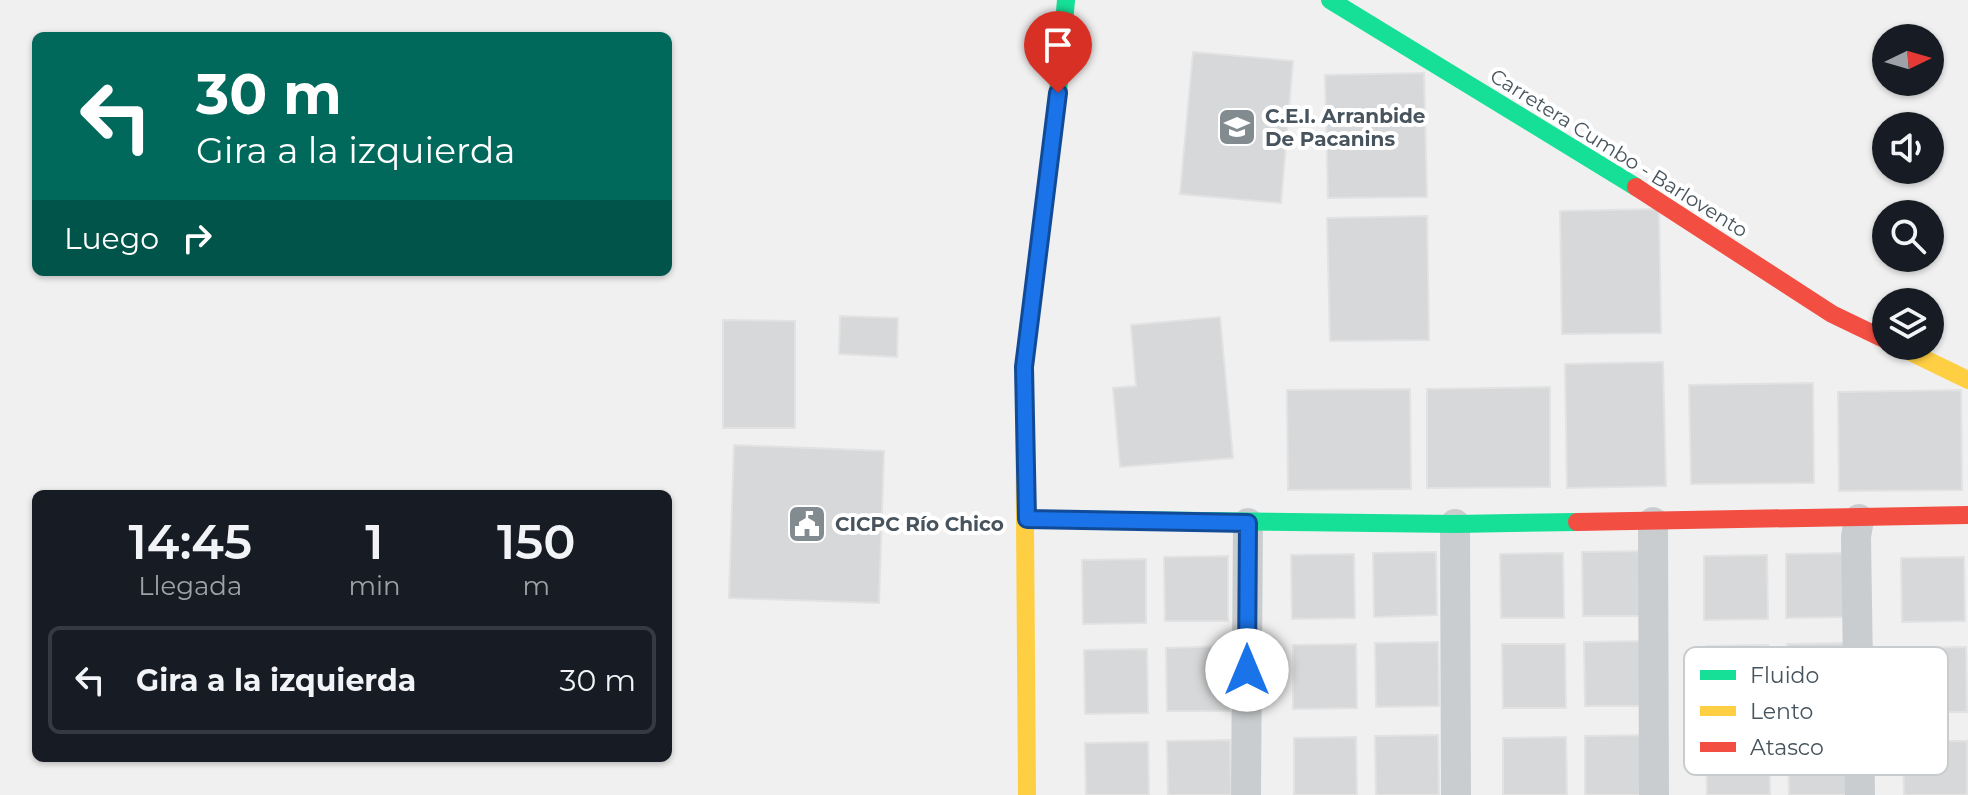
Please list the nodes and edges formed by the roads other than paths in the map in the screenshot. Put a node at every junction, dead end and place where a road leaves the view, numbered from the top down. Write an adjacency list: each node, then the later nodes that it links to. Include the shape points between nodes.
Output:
1 (1066, 0): 7 (street, via 1024,367)
2 (1330, 0): 3 (street, Carretera Cumbo - Barlovento, via 1648,194 1832,314)
3 (1872, 333)
4 (1927, 360): 5 (street)
5 (1968, 380)
6 (1968, 515): 8 (street)
7 (1027, 519): 10 (street); 14 (street)
8 (1859, 519): 9 (street); 12 (street)
9 (1653, 522): 11 (street); 17 (street)
10 (1248, 523): 11 (street); 15 (street)
11 (1455, 524): 16 (street)
12 (1858, 647)
13 (1860, 775): 18 (street)
14 (1027, 795)
15 (1246, 795)
16 (1456, 795)
17 (1654, 795)
18 (1860, 795)

